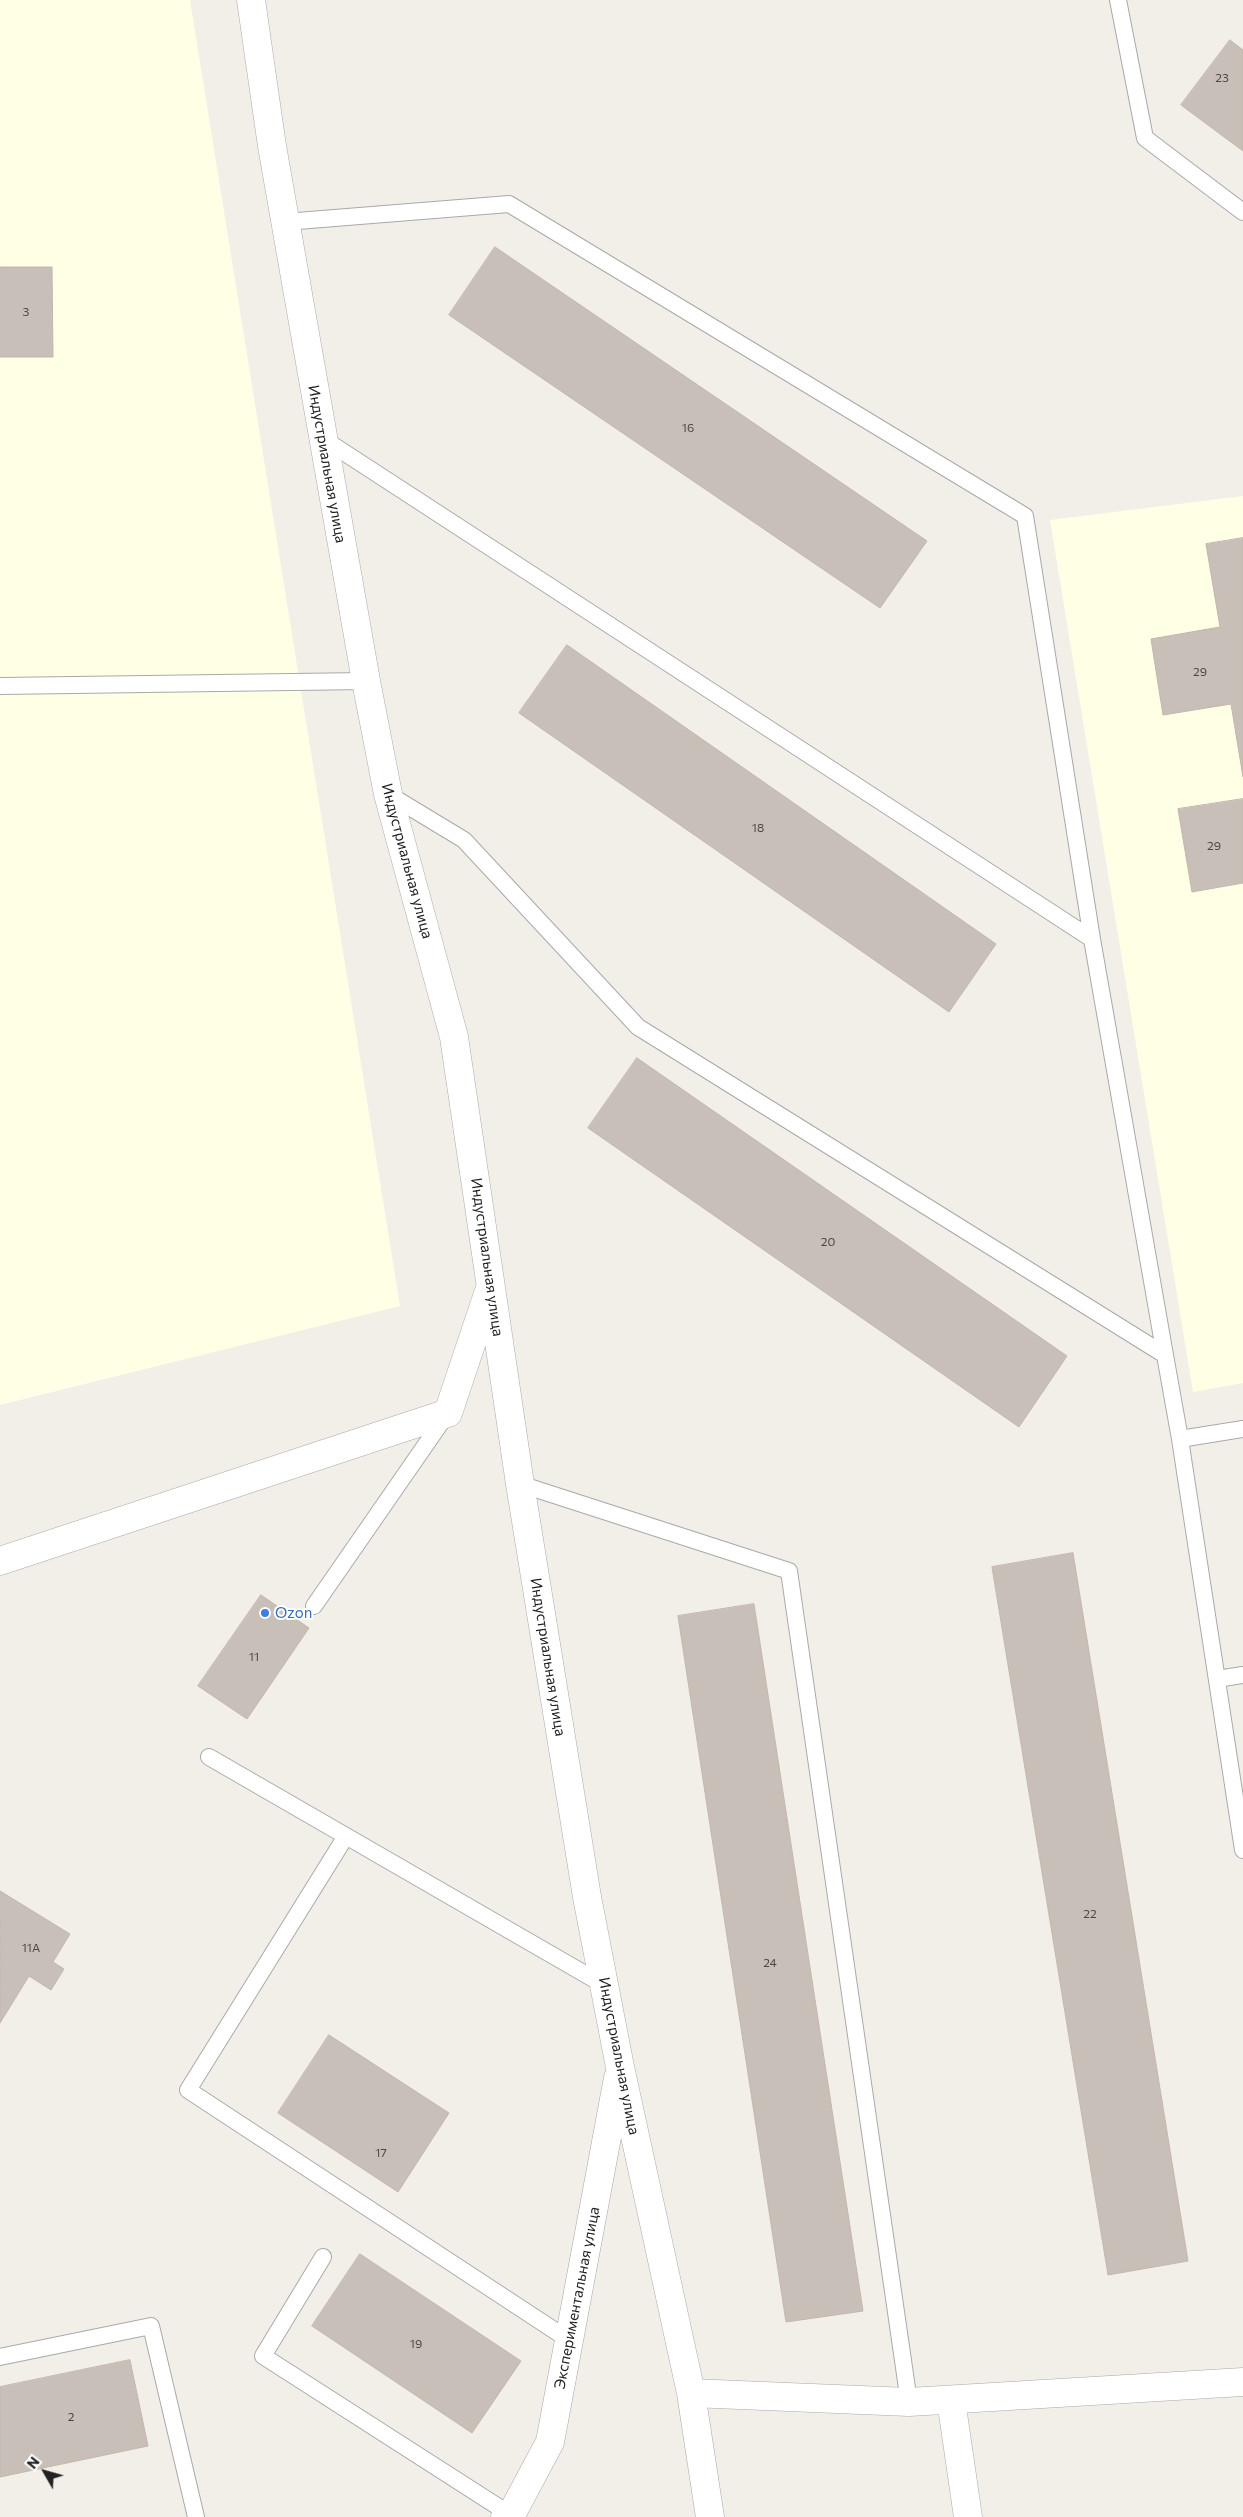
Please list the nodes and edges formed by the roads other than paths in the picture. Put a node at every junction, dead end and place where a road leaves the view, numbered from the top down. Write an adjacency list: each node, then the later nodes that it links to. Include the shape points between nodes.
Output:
1 (251, 0): 4 (street, Индустриальная улица)
2 (1118, 0): 3 (lane, via 1146,138)
3 (1243, 212)
4 (285, 222): 5 (street, Индустриальная улица); 9 (lane, via 509,204 1024,516)
5 (322, 438): 6 (street, Индустриальная улица); 9 (lane)
6 (366, 681): 7 (lane); 8 (street, Индустриальная улица)
7 (0, 686)
8 (388, 794): 10 (street, Индустриальная улица, via 454,1037); 11 (lane, via 464,840 638,1027)
9 (1092, 939): 11 (lane)
10 (491, 1285): 12 (street); 15 (street, Индустриальная улица)
11 (1165, 1355): 14 (lane)
12 (448, 1412): 16 (street); 17 (lane)
13 (1243, 1429): 14 (lane)
14 (1180, 1439): 19 (lane)
15 (520, 1484): 23 (street, Индустриальная улица); 31 (lane, via 789,1571)
16 (0, 1561)
17 (314, 1606)
18 (1243, 1675): 19 (lane)
19 (1217, 1679): 22 (lane)
20 (209, 1757): 21 (lane)
21 (346, 1836): 23 (lane); 26 (lane, via 188,2090)
22 (1243, 1850)
23 (604, 1985): 24 (street, Индустриальная улица)
24 (620, 2067): 26 (street, Экспериментальная улица); 29 (street, Индустриальная улица)
25 (323, 2257): 32 (lane, via 263,2356)
26 (569, 2340): 32 (street, Экспериментальная улица, via 550,2442)
27 (0, 2357): 33 (lane, via 151,2326)
28 (1243, 2382): 30 (street)
29 (691, 2393): 31 (street); 34 (street, Индустриальная улица)
30 (951, 2400): 31 (street); 35 (street)
31 (909, 2402)
32 (508, 2516)
33 (196, 2517)
34 (710, 2517)
35 (968, 2517)

